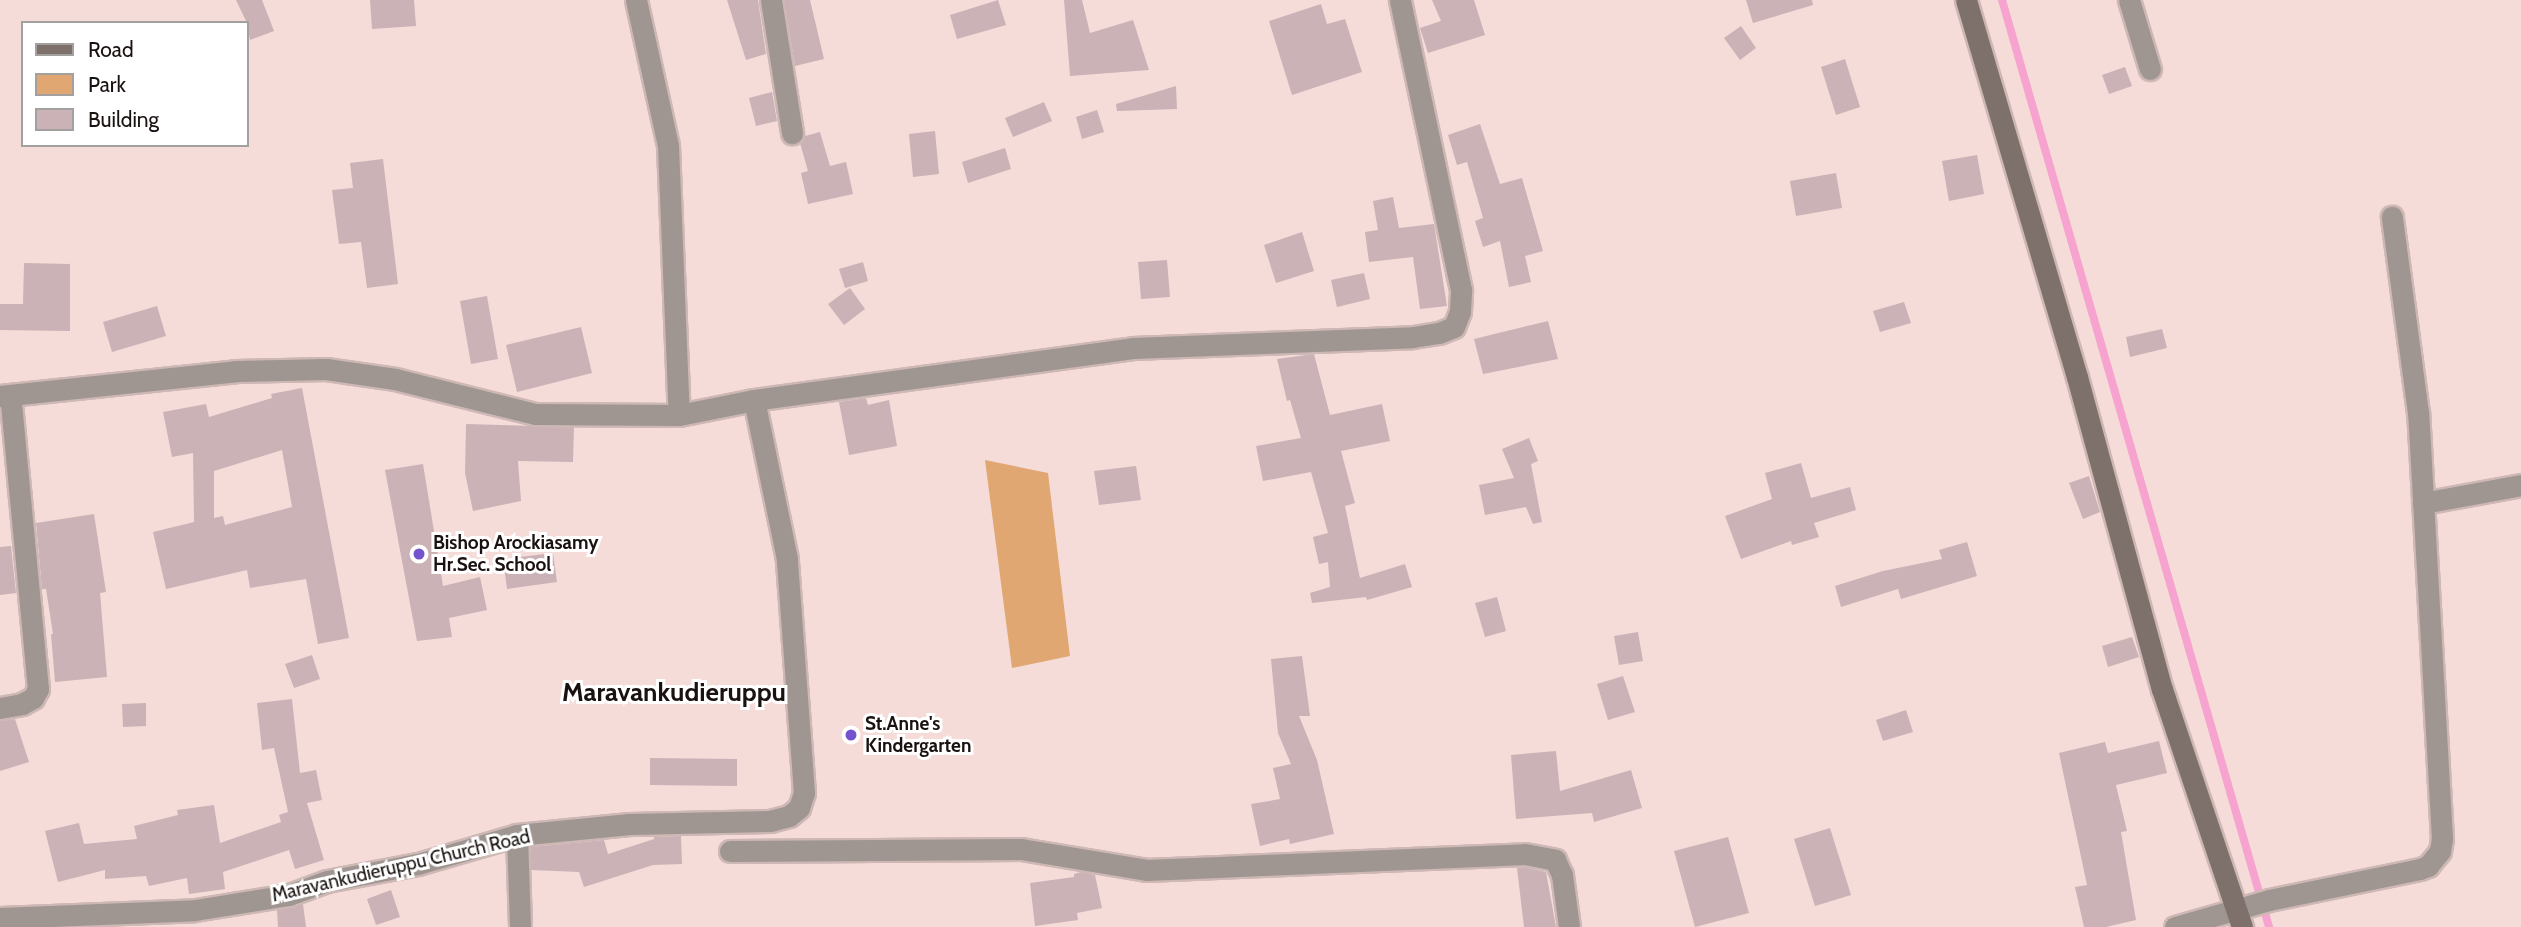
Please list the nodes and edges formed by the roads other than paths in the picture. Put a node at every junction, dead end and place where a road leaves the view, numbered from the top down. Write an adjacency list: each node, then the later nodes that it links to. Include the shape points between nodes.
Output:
1 (636, 0): 11 (street, via 668,146)
2 (771, 0): 7 (street)
3 (1400, 0): 10 (street, via 1461,290 1454,327 1413,337 1133,348)
4 (1966, 0): 17 (street, via 2077,377 2162,689)
5 (2129, 0): 6 (street)
6 (2150, 69)
7 (793, 133)
8 (2392, 217): 13 (street, via 2418,413)
9 (5, 396): 11 (street, via 236,371 326,369 395,379 535,414); 14 (street, via 38,689 22,704)
10 (754, 400): 11 (street); 15 (street, Maravankudieruppu Church Road, via 787,559 804,793 799,808 769,821 629,824)
11 (679, 415)
12 (2521, 485): 13 (street)
13 (2423, 503): 17 (street, via 2440,851 2420,870)
14 (0, 708)
15 (517, 835): 18 (street, Maravankudieruppu Church Road, via 418,864 195,910); 19 (street)
16 (730, 851): 20 (street, via 1021,849 1146,870 1525,854 1555,860 1563,874)
17 (2249, 911): 21 (street)
18 (0, 918)
19 (520, 927)
20 (1569, 927)
21 (2175, 927)

